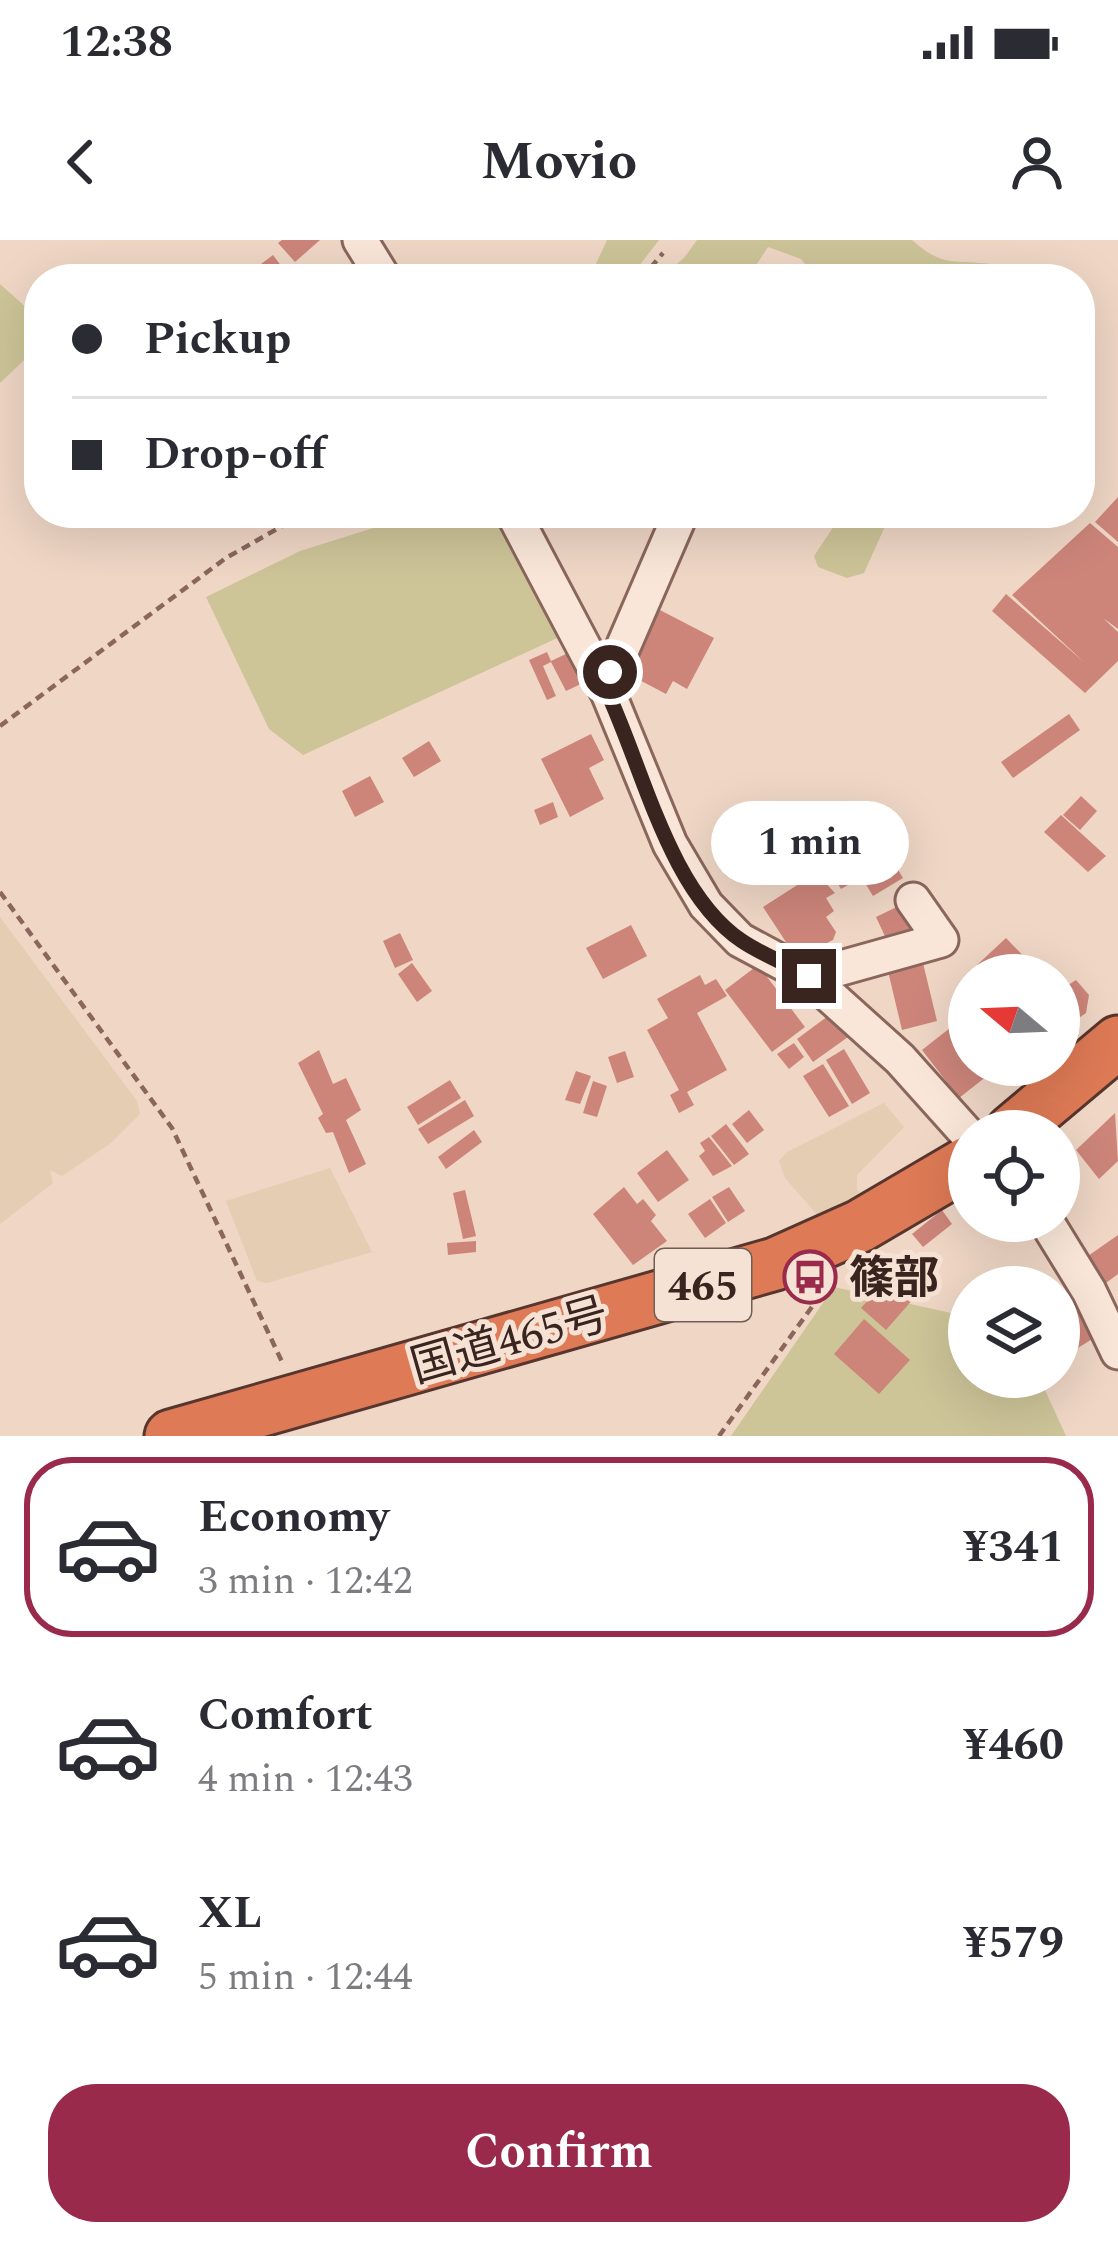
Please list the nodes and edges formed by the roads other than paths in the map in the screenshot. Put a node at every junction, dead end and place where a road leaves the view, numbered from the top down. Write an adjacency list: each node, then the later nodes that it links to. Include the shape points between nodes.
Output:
1 (521, 528): 3 (street)
2 (675, 528): 3 (street, via 620,654)
3 (601, 679): 5 (street, via 670,844 706,905 740,940)
4 (913, 900): 5 (street, via 940,940)
5 (809, 976): 8 (street)
6 (1118, 1042): 7 (highway)
7 (1037, 1110)
8 (948, 1113)
9 (948, 1174): 12 (highway, 国道465号 / 465, via 775,1264)
10 (1059, 1242): 11 (street)
11 (1118, 1352)
12 (183, 1434)

